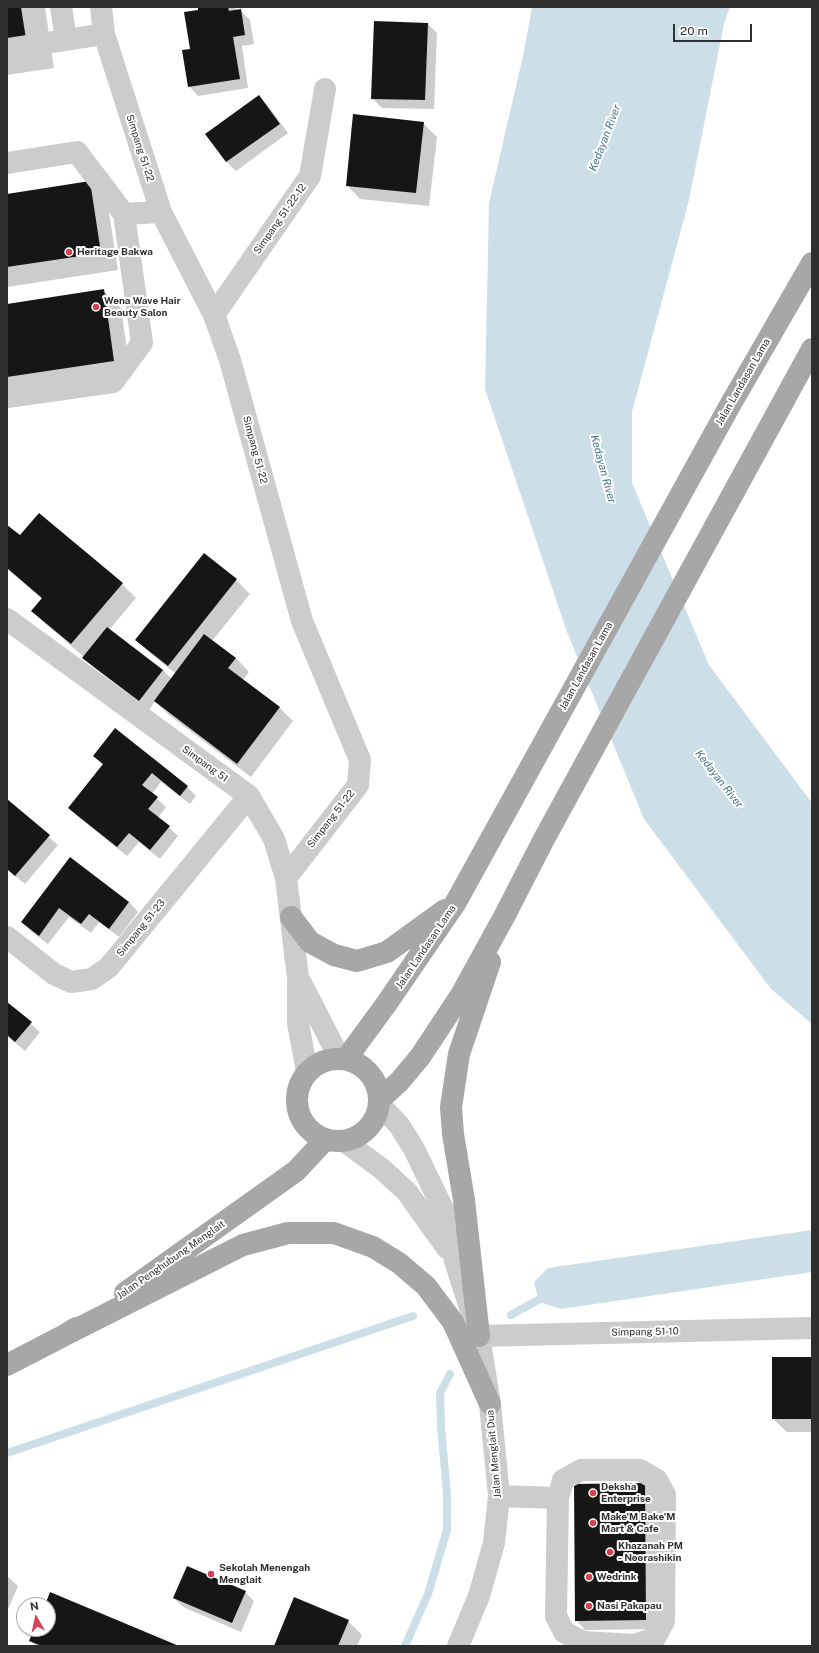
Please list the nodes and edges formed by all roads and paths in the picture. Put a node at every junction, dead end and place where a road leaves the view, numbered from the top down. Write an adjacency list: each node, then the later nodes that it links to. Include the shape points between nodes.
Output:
1 (61, 7): 4 (street)
2 (101, 7): 3 (street, Simpang 51-22)
3 (104, 34): 4 (street); 8 (street, Simpang 51-22)
4 (66, 40): 5 (street)
5 (7, 49)
6 (326, 89): 11 (street, Simpang 51-22-12, via 310,176)
7 (7, 163): 9 (street, via 77,152)
8 (161, 212): 9 (street); 11 (street, Simpang 51-22)
9 (124, 214): 13 (street, via 142,343 113,382)
10 (812, 263): 17 (main road, Jalan Landasan Lama, via 729,407)
11 (214, 315): 16 (street, Simpang 51-22, via 230,360 302,620 360,760 358,785)
12 (812, 349): 18 (main road)
13 (7, 397)
14 (7, 619): 15 (street, Simpang 51)
15 (249, 796): 16 (street, Simpang 51, via 274,839); 20 (street, Simpang 51-23, via 109,967 92,979 71,982 54,974)
16 (286, 878): 19 (street, Simpang 51)
17 (456, 902): 19 (main road, via 387,952 357,961 334,955 310,942); 22 (main road, Jalan Landasan Lama, via 387,1003)
18 (505, 915): 24 (main road, via 461,995 420,1057); 29 (main road, via 459,1054 451,1107)
19 (291, 917): 21 (street, Simpang 51)
20 (7, 937)
21 (298, 978): 22 (street, Simpang 51); 23 (street, Simpang 51, via 298,1023)
22 (343, 1059): 23 (main road, via 329,1059 318,1063); 24 (main road, via 357,1063 368,1071 379,1091)
23 (307, 1072): 25 (main road, via 296,1097 297,1111 303,1124 313,1134)
24 (379, 1102): 25 (main road, via 374,1122 365,1132 355,1137); 26 (street, Jalan Menglait Dua, via 399,1125 414,1149 444,1211)
25 (335, 1140): 26 (street, Jalan Menglait Dua, via 382,1169 407,1192); 28 (main road, Jalan Penghubung Menglait, via 296,1171)
26 (455, 1261): 29 (street, Jalan Menglait Dua)
27 (812, 1328): 29 (street, Simpang 51-10)
28 (63, 1336): 30 (main road, Jalan Penghubung Menglait); 31 (main road, via 243,1245 288,1233 334,1234 373,1247 399,1263 426,1286 453,1322)
29 (479, 1336): 31 (street, Jalan Menglait Dua)
30 (7, 1365)
31 (490, 1404): 32 (street, Jalan Menglait Dua)
32 (499, 1496): 33 (street); 35 (street, Jalan Menglait Dua, via 494,1543 479,1596)
33 (558, 1498): 34 (street, via 556,1616 564,1632); 34 (street, via 563,1480 581,1470 640,1470 658,1480 665,1495 664,1621 655,1638 635,1645)
34 (582, 1644)
35 (458, 1646)

